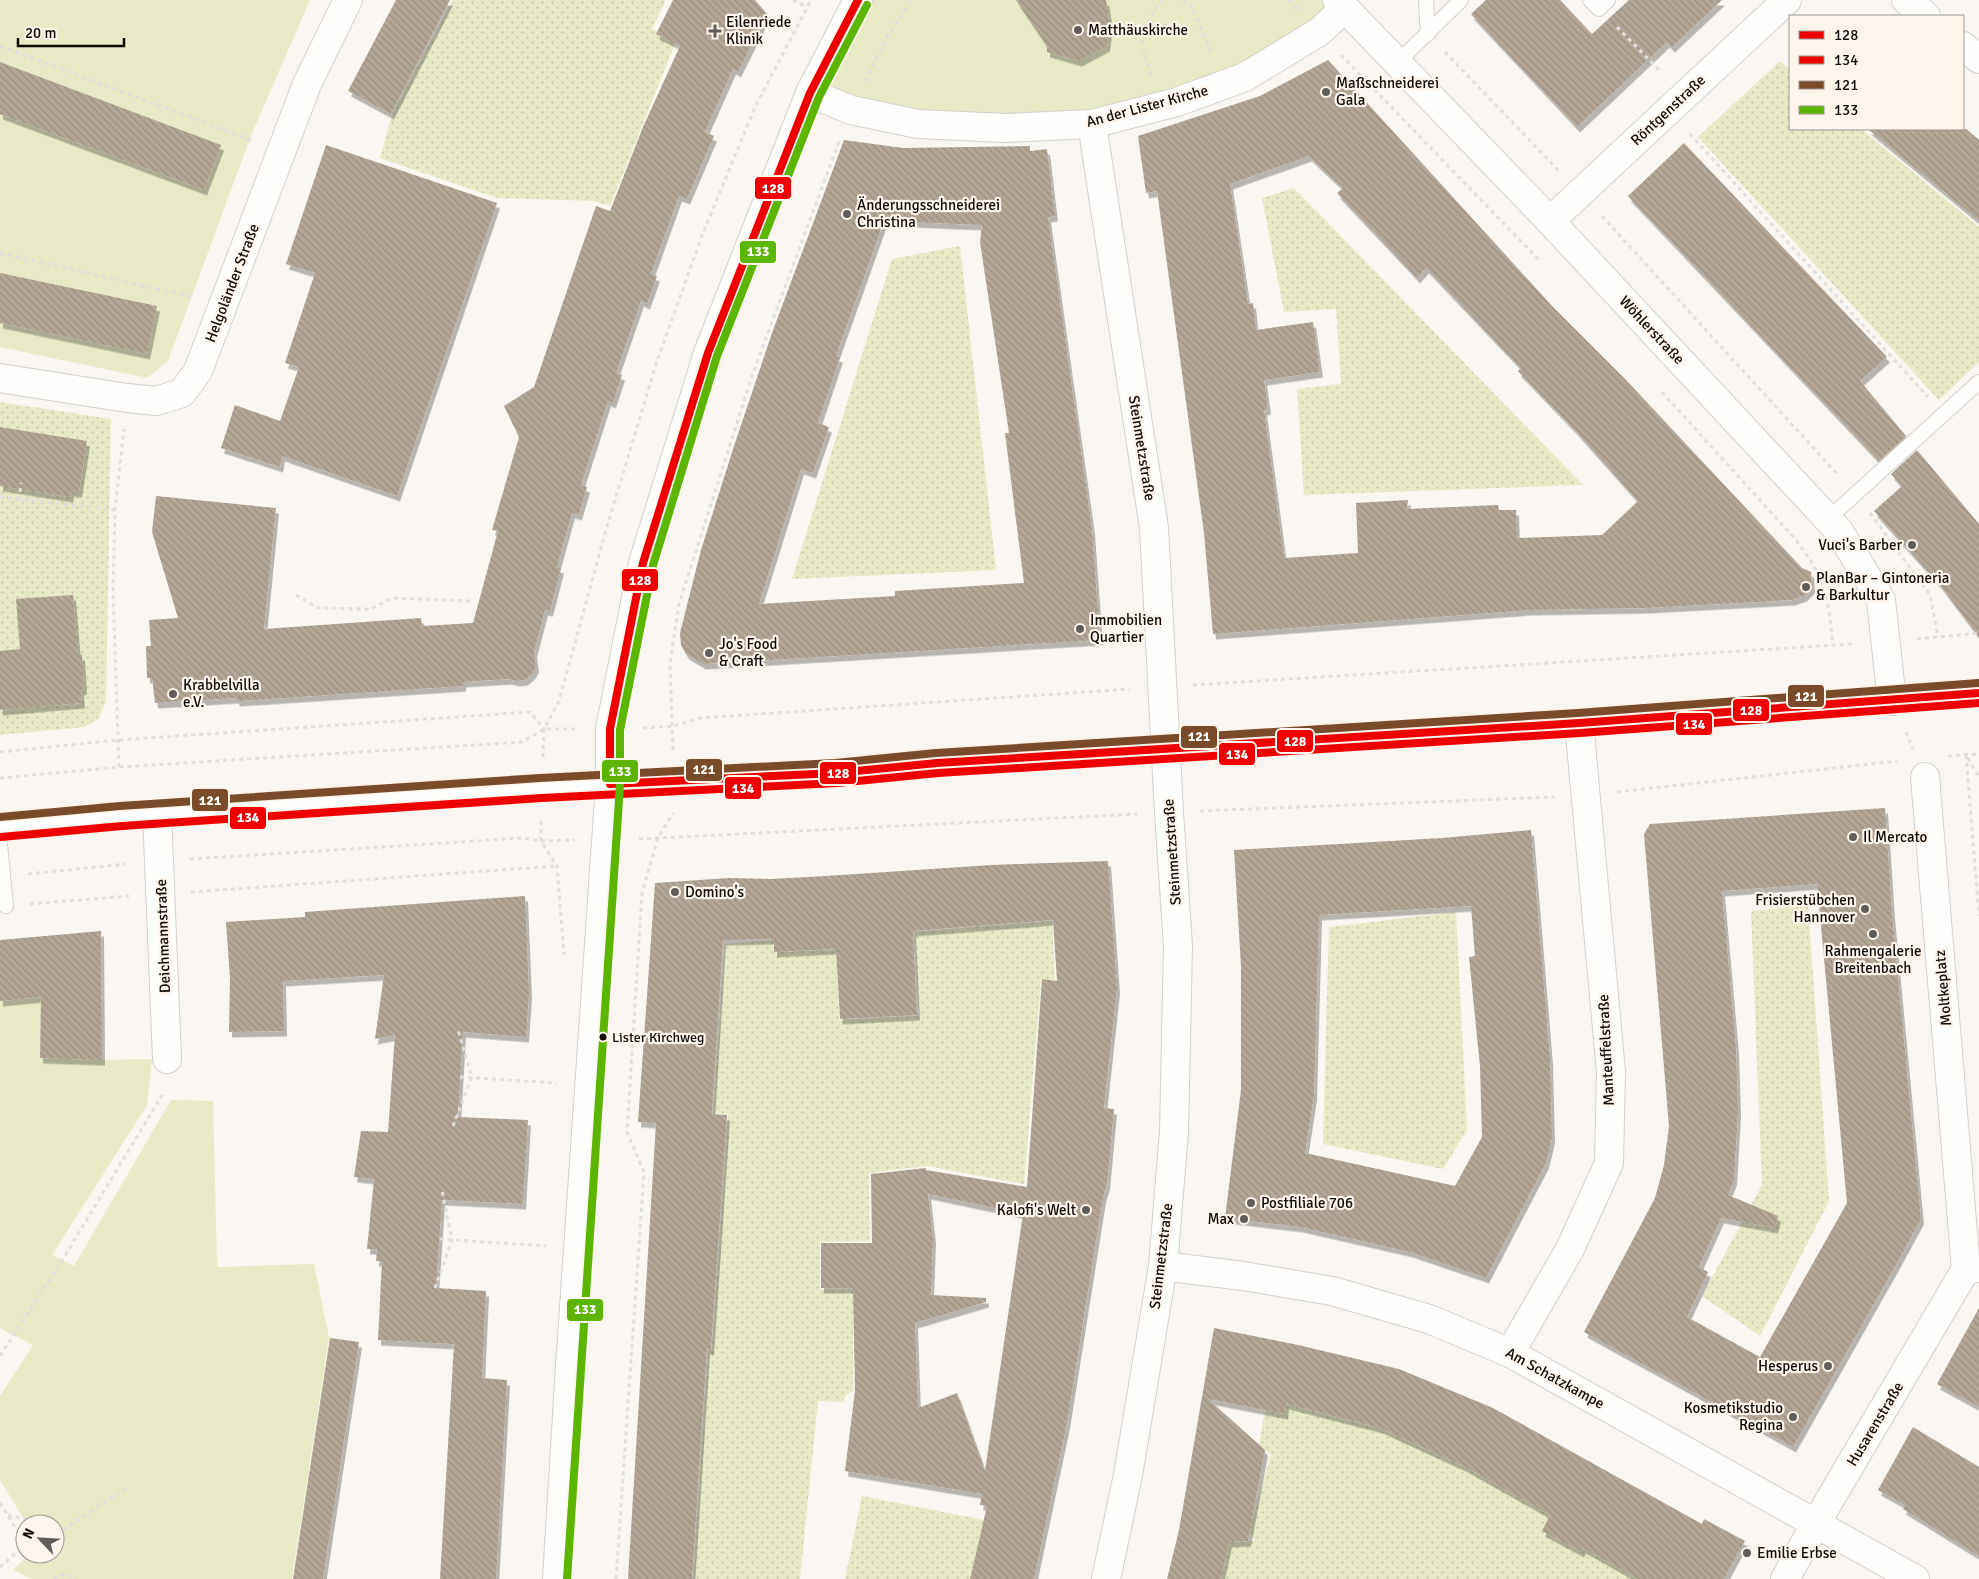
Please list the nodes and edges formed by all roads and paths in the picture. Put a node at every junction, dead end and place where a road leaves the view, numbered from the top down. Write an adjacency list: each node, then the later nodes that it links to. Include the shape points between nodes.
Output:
1 (348, 0): 29 (street, Helgoländer Straße, via 307,84)
2 (793, 0): 15 (path)
3 (811, 0): 15 (path)
4 (858, 0): 24 (street)
5 (911, 0): 27 (path, via 887,37)
6 (1161, 0): 26 (path, via 1140,34)
7 (1183, 0): 23 (path, via 1190,4)
8 (1289, 0): 17 (path)
9 (1426, 0): 18 (lane)
10 (1461, 0): 18 (lane)
11 (1787, 0): 25 (street, Röntgenstraße)
12 (1906, 0): 16 (street)
13 (1599, 3): 25 (path)
14 (1341, 4): 17 (street, An der Lister Kirche); 22 (street, Wöhlerstraße)
15 (807, 7): 57 (path, via 756,105 700,242 658,361 606,530 559,701)
16 (1925, 15)
17 (1319, 32): 23 (street, An der Lister Kirche, via 1245,78); 33 (path)
18 (1428, 34): 22 (lane); 30 (path)
19 (0, 46): 29 (path)
20 (1964, 47): 21 (street)
21 (1979, 59)
22 (1397, 63): 31 (street, Wöhlerstraße)
23 (1223, 85): 26 (street, An der Lister Kirche)
24 (810, 93): 27 (street, An der Lister Kirche); 58 (street, via 708,353 643,563)
25 (1676, 103): 30 (street, Röntgenstraße); 39 (path)
26 (1159, 106): 28 (street, An der Lister Kirche)
27 (851, 110): 28 (street, An der Lister Kirche, via 918,124 1006,128); 56 (path, via 753,373 679,604 670,663)
28 (1092, 124): 52 (street, Steinmetzstraße, via 1154,528)
29 (282, 151): 34 (street, Helgoländer Straße)
30 (1580, 193): 31 (street, Röntgenstraße); 41 (path)
31 (1550, 221): 45 (street, Wöhlerstraße)
32 (0, 253): 34 (path)
33 (1543, 265)
34 (223, 304): 38 (street, Helgoländer Straße, via 198,372 182,394 156,401)
35 (0, 378): 38 (street, Helgoländer Straße)
36 (1979, 382): 39 (lane)
37 (1656, 386): 51 (path, via 1796,540 1814,565 1829,610)
38 (127, 398): 44 (path)
39 (1943, 414): 41 (lane)
40 (22, 483): 43 (path)
41 (1856, 494): 45 (lane); 49 (path, via 1930,595)
42 (0, 497): 43 (path)
43 (19, 500): 44 (path)
44 (115, 510): 59 (path, via 113,590)
45 (1828, 519): 50 (street, Wöhlerstraße, via 1881,600)
46 (296, 595): 47 (path, via 318,608 371,609 392,598)
47 (470, 602)
48 (1979, 633): 49 (path)
49 (1938, 637): 50 (path)
50 (1885, 642): 51 (path); 54 (street, Wöhlerstraße)
51 (1833, 645): 52 (path)
52 (1163, 686): 56 (path, via 700,718); 60 (street, Steinmetzstraße)
53 (1979, 693): 54 (street)
54 (1892, 701): 55 (street); 63 (path)
55 (1579, 723): 60 (street); 67 (street, Manteuffelstraße)
56 (674, 726): 58 (path)
57 (544, 730): 58 (path); 59 (path, via 530,712); 62 (path, via 522,742)
58 (610, 730): 66 (street)
59 (118, 740): 61 (path); 62 (path)
60 (1166, 750): 66 (street, via 937,763 836,773); 68 (street, Steinmetzstraße)
61 (0, 752)
62 (119, 767): 65 (path)
63 (1922, 768): 67 (path); 95 (street, Moltkeplatz)
64 (1979, 776): 82 (path, via 1966,755)
65 (0, 778)
66 (610, 784): 69 (street); 72 (street)
67 (1585, 796): 68 (path); 97 (street, Manteuffelstraße, via 1611,1072 1609,1163 1570,1249)
68 (1169, 812): 71 (path); 94 (street, Steinmetzstraße, via 1178,946 1174,1132)
69 (158, 813): 70 (street); 85 (street, Deichmannstraße)
70 (0, 827)
71 (658, 838): 72 (path); 111 (path, via 642,893 627,1132 644,1172)
72 (605, 840): 73 (path); 110 (street)
73 (541, 842): 75 (path, via 523,838); 77 (path)
74 (0, 844): 78 (lane)
75 (188, 859)
76 (135, 864): 78 (path)
77 (557, 866): 79 (path); 83 (path)
78 (3, 876): 81 (lane)
79 (190, 892)
80 (133, 896): 81 (path)
81 (6, 906)
82 (1979, 916)
83 (564, 963)
84 (458, 1030): 87 (path)
85 (167, 1059): 98 (path, via 165,1090)
86 (460, 1077): 87 (path)
87 (472, 1078): 88 (path); 89 (path)
88 (560, 1083)
89 (453, 1126)
90 (442, 1190): 92 (path)
91 (440, 1239): 92 (path)
92 (452, 1240): 93 (path); 96 (path)
93 (551, 1246)
94 (1163, 1266): 97 (street, Am Schatzkampe, via 1332,1291 1429,1319); 112 (street, Steinmetzstraße, via 1128,1474)
95 (1972, 1269): 103 (street, Husarenstraße)
96 (435, 1288)
97 (1510, 1353): 103 (street, Am Schatzkampe)
98 (0, 1356)
99 (125, 1488): 105 (path)
100 (0, 1503): 101 (path)
101 (8, 1515): 102 (path); 104 (path)
102 (15, 1517)
103 (1816, 1523): 113 (street, Husarenstraße); 114 (street, Am Schatzkampe)
104 (15, 1527)
105 (65, 1529)
106 (15, 1553): 107 (path)
107 (0, 1567)
108 (53, 1579): 109 (path, via 65,1574)
109 (76, 1579)
110 (557, 1579)
111 (616, 1579)
112 (1106, 1579)
113 (1785, 1579)
114 (1914, 1579)

